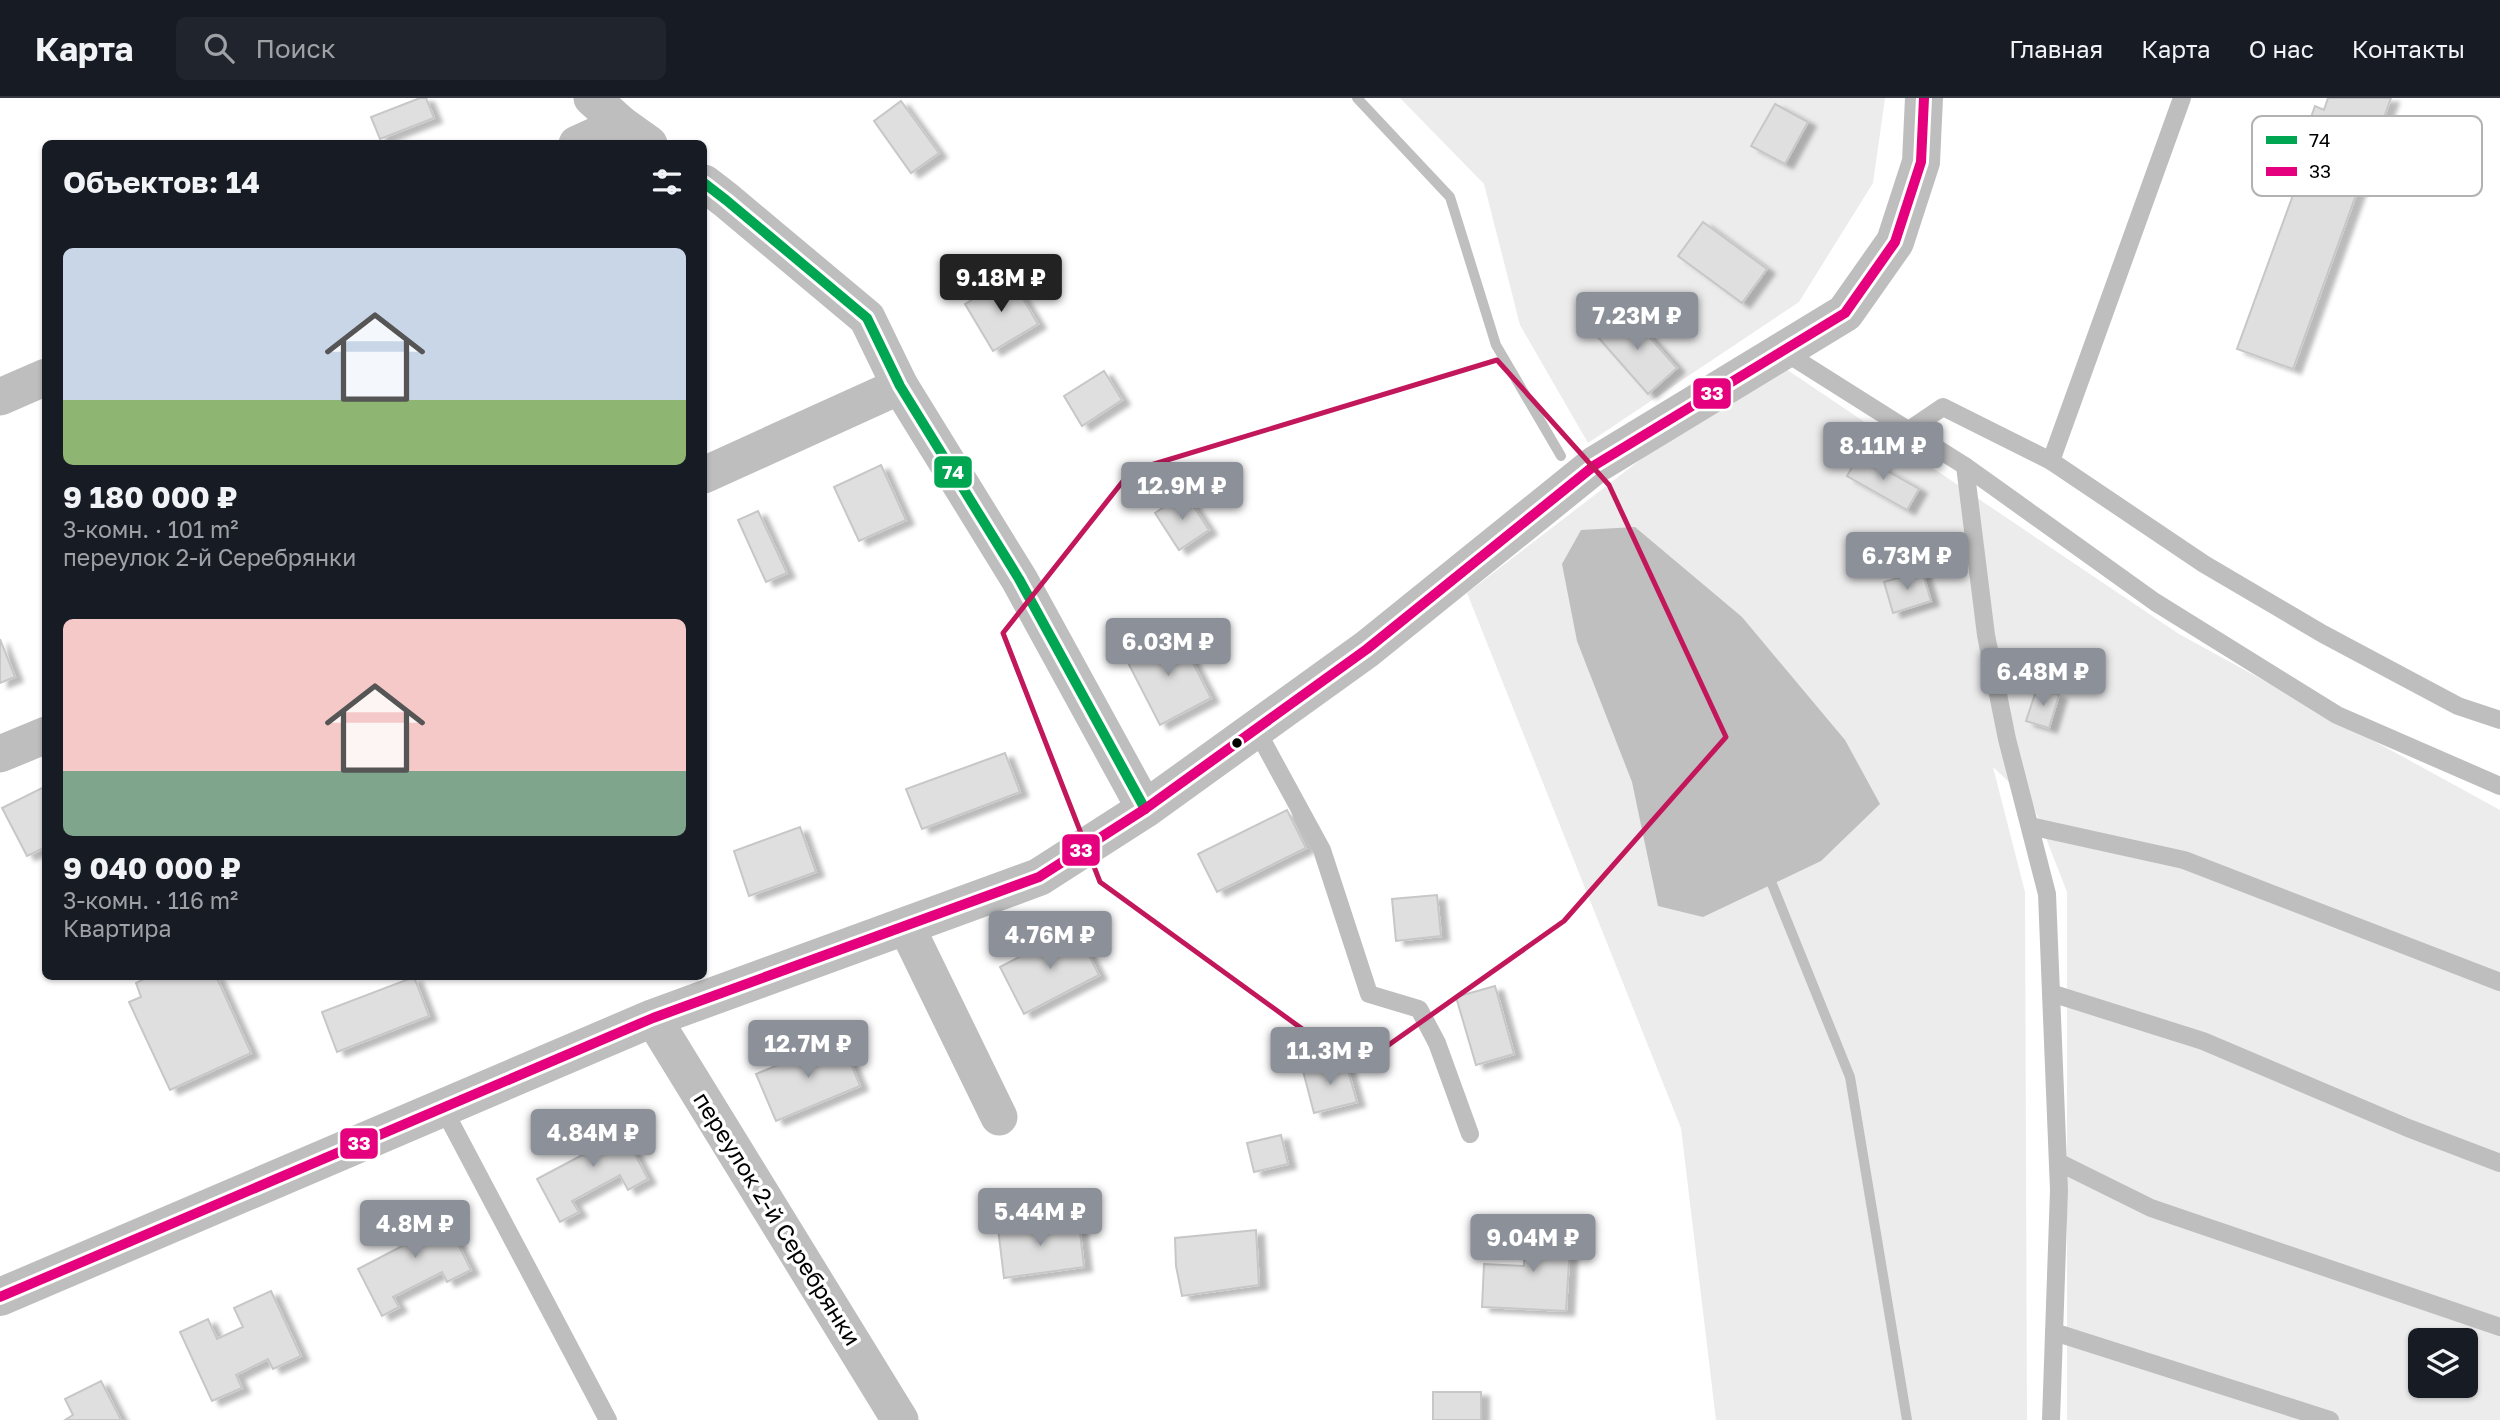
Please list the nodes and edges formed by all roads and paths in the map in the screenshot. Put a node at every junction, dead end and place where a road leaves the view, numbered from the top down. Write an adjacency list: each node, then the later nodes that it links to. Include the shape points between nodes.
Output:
1 (593, 98): 4 (street)
2 (1924, 98): 7 (street, via 1922,162 1895,243 1845,313)
3 (2182, 98): 12 (lane)
4 (635, 134): 5 (street)
5 (600, 140)
6 (707, 185): 9 (street, via 867,318)
7 (1783, 351): 11 (lane); 16 (street, via 1595,465 1367,649)
8 (42, 379): 10 (street)
9 (901, 386): 14 (street); 20 (street, via 1019,579)
10 (0, 397)
11 (1909, 430): 12 (lane, via 1943,407); 13 (lane)
12 (2051, 461): 15 (lane, via 2204,564 2322,634 2458,706)
13 (1965, 466): 19 (lane, via 2155,602 2337,715); 21 (lane, via 1986,635)
14 (707, 474)
15 (2500, 720)
16 (1256, 729): 20 (street); 28 (lane, via 1322,850 1370,994 1419,1009 1437,1043)
17 (42, 737): 18 (street)
18 (0, 754)
19 (2500, 786)
20 (1145, 809): 22 (street, via 1039,877)
21 (2030, 826): 23 (lane, via 2184,860); 24 (lane, via 2047,894)
22 (906, 926): 25 (street); 27 (street)
23 (2500, 982)
24 (2051, 993): 29 (lane); 30 (lane, via 2203,1041)
25 (653, 1018): 26 (street); 35 (street, переулок 2-й Серебрянки)
26 (443, 1108): 31 (street); 34 (lane)
27 (999, 1118)
28 (1470, 1134)
29 (2058, 1162): 32 (lane, via 2151,1208); 33 (lane)
30 (2500, 1163)
31 (0, 1297)
32 (2500, 1327)
33 (2054, 1332): 36 (lane); 37 (lane)
34 (608, 1420)
35 (900, 1420)
36 (2051, 1420)
37 (2330, 1420)

